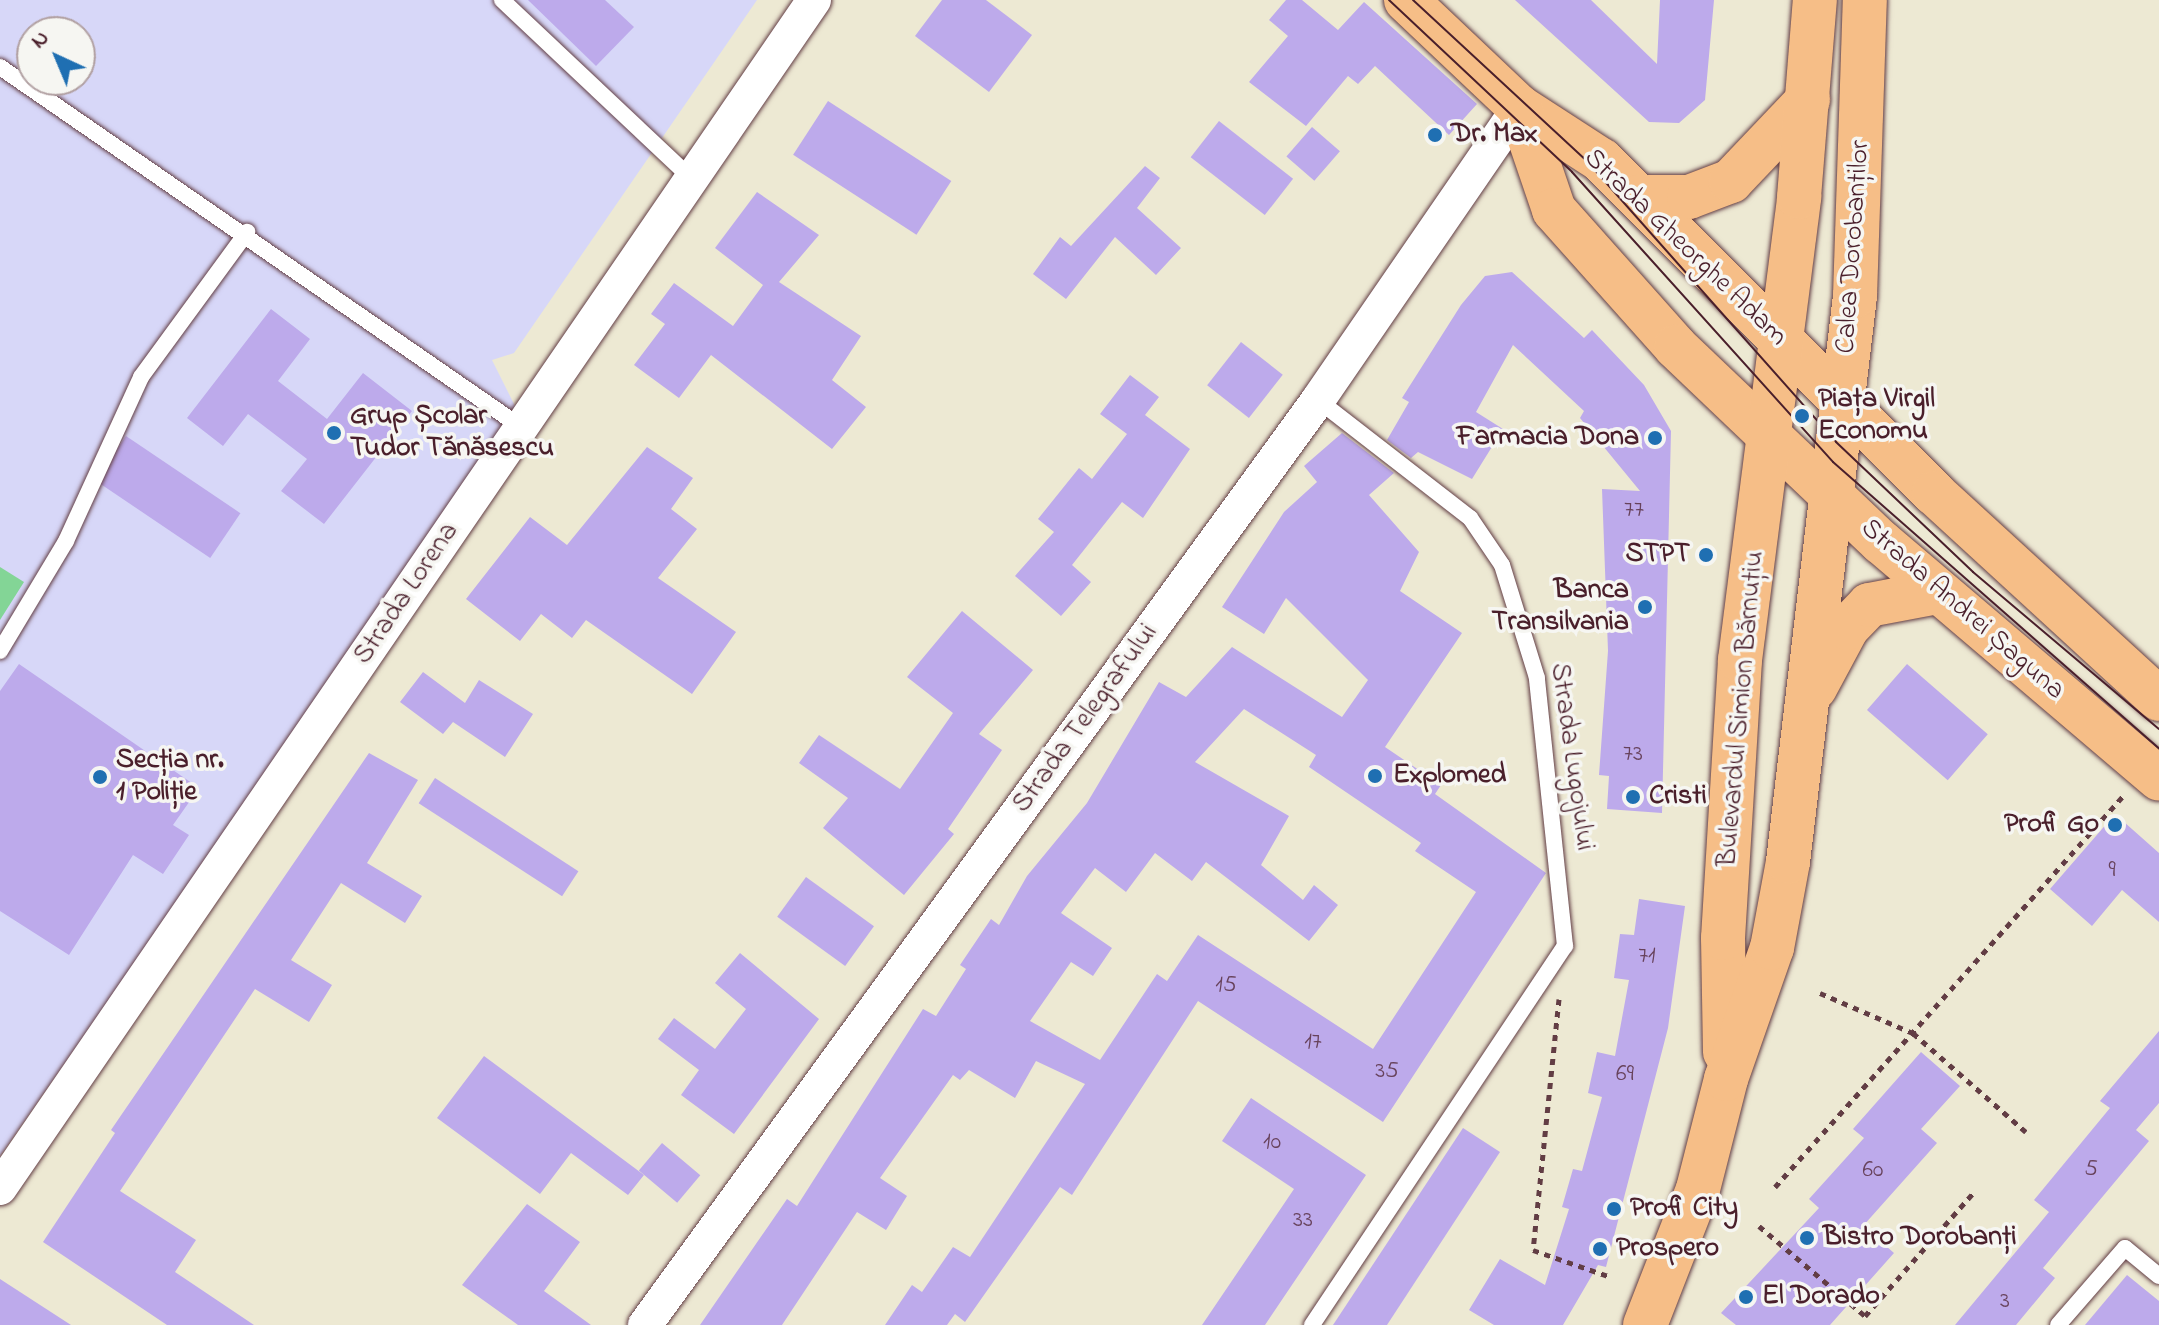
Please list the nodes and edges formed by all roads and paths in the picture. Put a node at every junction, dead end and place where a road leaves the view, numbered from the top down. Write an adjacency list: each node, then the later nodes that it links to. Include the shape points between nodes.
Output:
1 (502, 0): 9 (lane)
2 (814, 0): 9 (street, Strada Lorena)
3 (1406, 0): 8 (main road, Strada Gheorghe Adam)
4 (1815, 0): 7 (main road, Calea Dorobanților)
5 (1865, 0): 14 (main road, Calea Dorobanților, via 1855,296)
6 (0, 67): 11 (lane)
7 (1808, 100): 10 (main road, via 1731,181 1689,197); 12 (main road, Calea Dorobanților)
8 (1519, 107): 10 (main road, Strada Gheorghe Adam, via 1601,160); 13 (street, Strada Telegrafului); 16 (main road, Strada Gheorghe Adam, via 1554,210 1676,347)
9 (692, 179): 15 (street, Strada Lorena)
10 (1638, 197): 12 (main road, Strada Gheorghe Adam)
11 (247, 232): 15 (lane); 19 (lane, via 141,377 66,541)
12 (1782, 341): 14 (main road, Strada Gheorghe Adam); 16 (main road, Bulevardul Simion Bărnuțiu)
13 (1318, 400): 23 (lane, Strada Lugojului, via 1470,518 1502,565 1540,693); 34 (street, Strada Telegrafului)
14 (1841, 401): 17 (main road, Calea Dorobanților); 20 (main road)
15 (521, 427): 29 (street, Strada Lorena)
16 (1770, 435): 17 (main road, Strada Andrei Șaguna); 26 (main road, Bulevardul Simion Bărnuțiu, via 1740,660 1723,938)
17 (1830, 492): 18 (main road, Strada Andrei Șaguna); 21 (main road, Bulevardul Simion Bărnuțiu)
18 (1937, 592): 21 (main road, via 1869,605 1847,628); 22 (main road, Strada Andrei Șaguna)
19 (0, 651)
20 (2159, 699)
21 (1805, 706): 26 (main road, Bulevardul Simion Bărnuțiu, via 1772,948)
22 (2143, 785): 25 (path)
23 (1565, 946): 33 (path, via 1533,1250); 35 (lane)
24 (1820, 993): 25 (path)
25 (1913, 1033): 27 (path); 28 (path)
26 (1726, 1079): 36 (main road, Bulevardul Simion Bărnuțiu, via 1698,1189)
27 (2026, 1132)
28 (1775, 1187)
29 (0, 1188)
30 (1975, 1191): 31 (path, via 1865,1316)
31 (1759, 1226)
32 (2159, 1276): 37 (lane, via 2125,1248)
33 (1611, 1277)
34 (645, 1325)
35 (1312, 1325)
36 (1645, 1325)
37 (2058, 1325)

